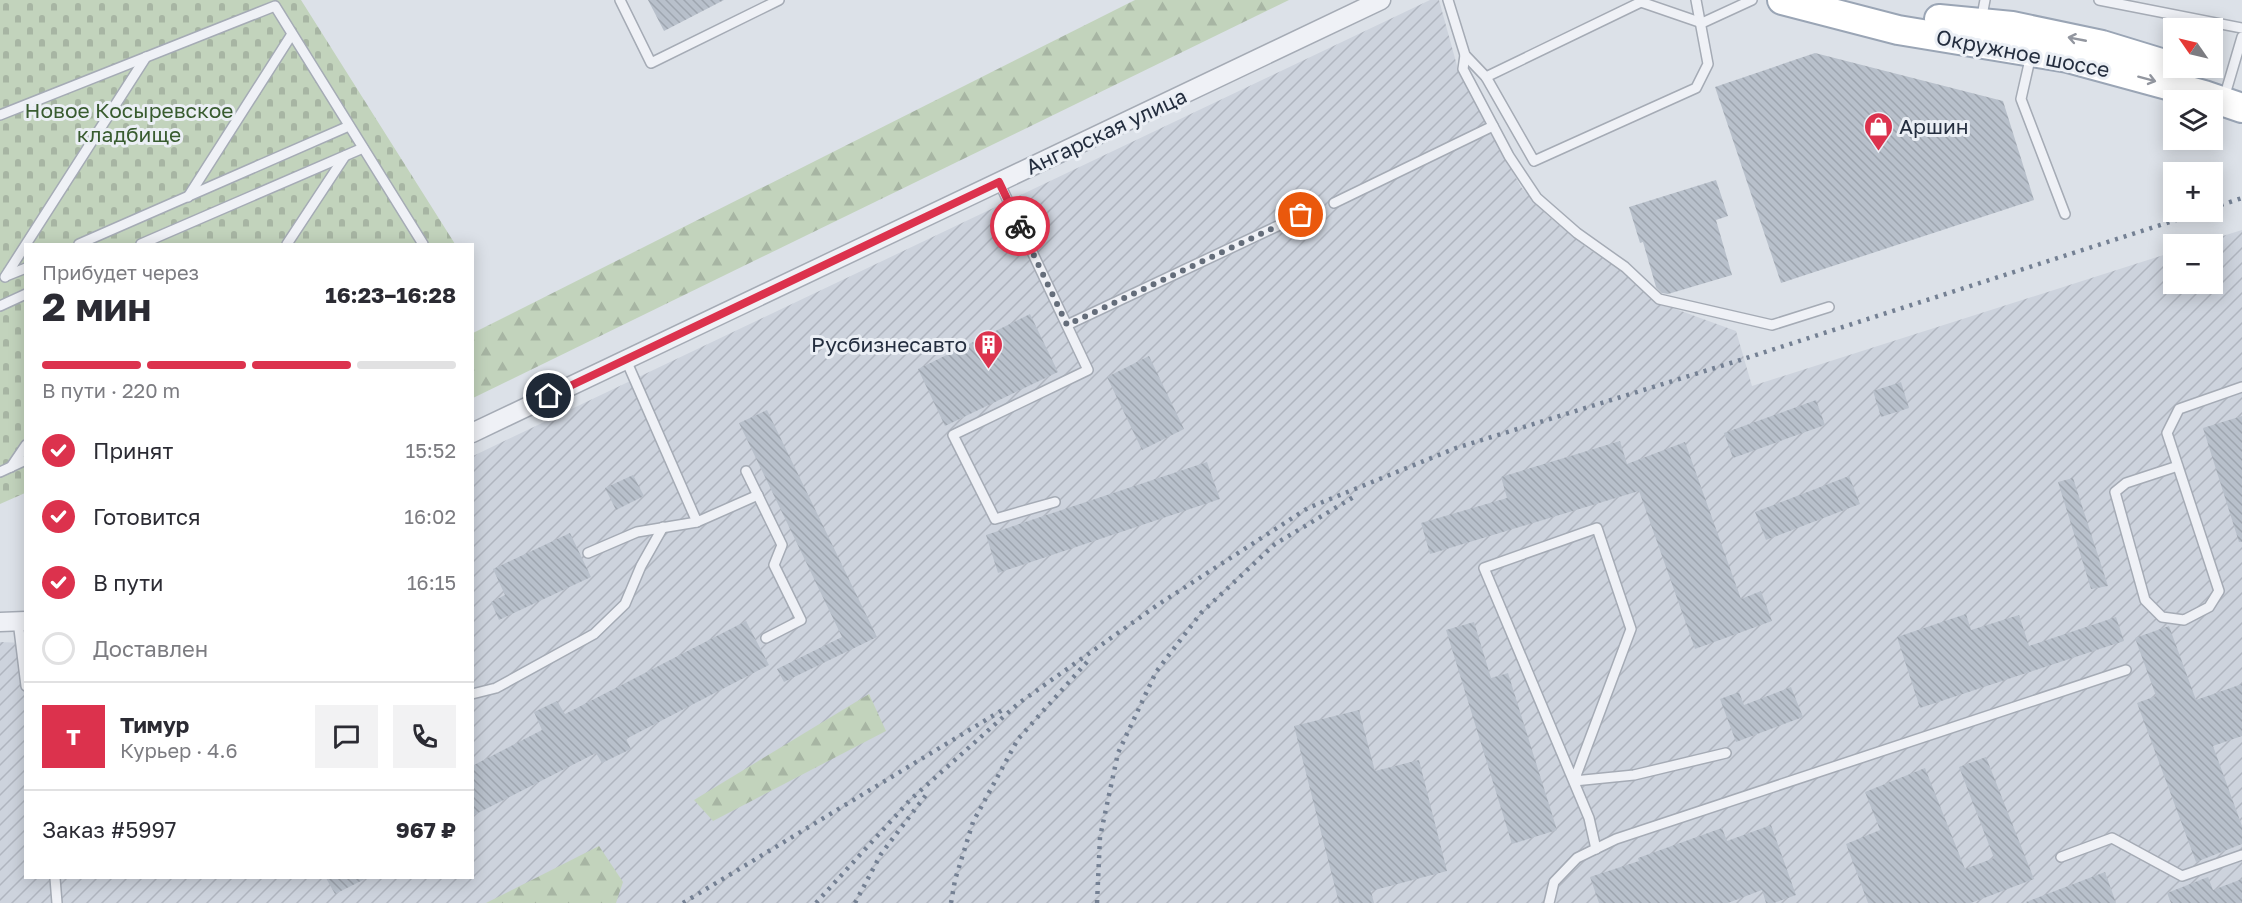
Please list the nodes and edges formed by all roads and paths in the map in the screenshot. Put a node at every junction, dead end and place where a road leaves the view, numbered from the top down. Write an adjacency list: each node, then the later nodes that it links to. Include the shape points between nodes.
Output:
1 (620, 0): 2 (lane, via 651,63)
2 (779, 0)
3 (1381, 0): 26 (street, Ангарская улица)
4 (1448, 0): 15 (lane)
5 (1696, 0): 10 (lane)
6 (1752, 0): 10 (lane)
7 (2099, 0): 11 (lane)
8 (1792, 3): 9 (main road, Окружное шоссе); 14 (main road, Окружное шоссе, via 1898,30)
9 (1983, 12): 17 (main road, Окружное шоссе, one-way to 9, via 2102,45 2012,26)
10 (1702, 23): 18 (lane, via 1641,2); 18 (lane, via 1708,64 1696,88 1534,161)
11 (2242, 28)
12 (292, 34): 16 (lane, via 275,6); 22 (lane); 27 (lane)
13 (2242, 37): 20 (lane)
14 (2032, 52): 20 (main road, Окружное шоссе, one-way to 20, via 2205,95); 29 (lane, via 2021,99)
15 (1465, 55): 18 (lane); 23 (lane, via 1463,69)
16 (146, 57): 21 (lane); 32 (lane)
17 (2163, 63)
18 (1486, 77)
19 (2198, 78): 20 (main road, Окружное шоссе)
20 (2237, 97)
21 (0, 115)
22 (349, 126): 24 (lane); 27 (lane)
23 (1493, 126): 28 (lane); 43 (lane, via 1537,198 1659,299 1772,325)
24 (363, 148): 25 (lane); 37 (lane)
25 (346, 155): 31 (lane); 36 (lane)
26 (999, 182): 44 (lane); 45 (street, Ангарская улица)
27 (188, 197): 33 (lane)
28 (1334, 203)
29 (2065, 214)
30 (1301, 215): 44 (lane)
31 (161, 236): 34 (lane); 35 (lane)
32 (25, 243)
33 (81, 243)
34 (144, 243)
35 (156, 243)
36 (288, 243)
37 (422, 243)
38 (24, 244): 40 (lane)
39 (24, 269): 40 (lane)
40 (2, 278)
41 (24, 295): 42 (lane)
42 (0, 306)
43 (1829, 307)
44 (1067, 325): 55 (lane, via 1088,370 953,435 995,519)
45 (626, 360): 47 (street, Ангарская улица); 56 (lane)
46 (2242, 387): 50 (lane, via 2178,409 2167,433)
47 (474, 432)
48 (24, 448): 51 (lane)
49 (24, 461): 51 (lane)
50 (2178, 466): 50 (lane, via 2126,483 2115,492 2145,600 2162,616 2184,620 2209,607 2218,591)
51 (11, 467): 53 (lane)
52 (746, 471): 54 (lane)
53 (0, 472)
54 (758, 495): 56 (lane); 61 (lane, via 782,545 774,565 801,620)
55 (1055, 501)
56 (697, 522): 57 (lane)
57 (663, 527): 58 (lane, via 637,532); 64 (lane, via 640,566 625,604 594,634 496,688)
58 (588, 553)
59 (22, 621): 60 (street); 62 (lane)
60 (0, 622)
61 (766, 638)
62 (24, 654)
63 (2126, 670): 67 (lane, via 1616,839)
64 (474, 694)
65 (1726, 753): 66 (lane, via 1634,775)
66 (1574, 781): 66 (lane, via 1484,568 1597,528 1631,629); 67 (lane)
67 (1596, 849): 72 (lane, via 1577,858 1554,882)
68 (2242, 855): 69 (lane, via 2182,876 2112,838)
69 (2061, 857)
70 (55, 879): 71 (lane)
71 (57, 903)
72 (1549, 903)

